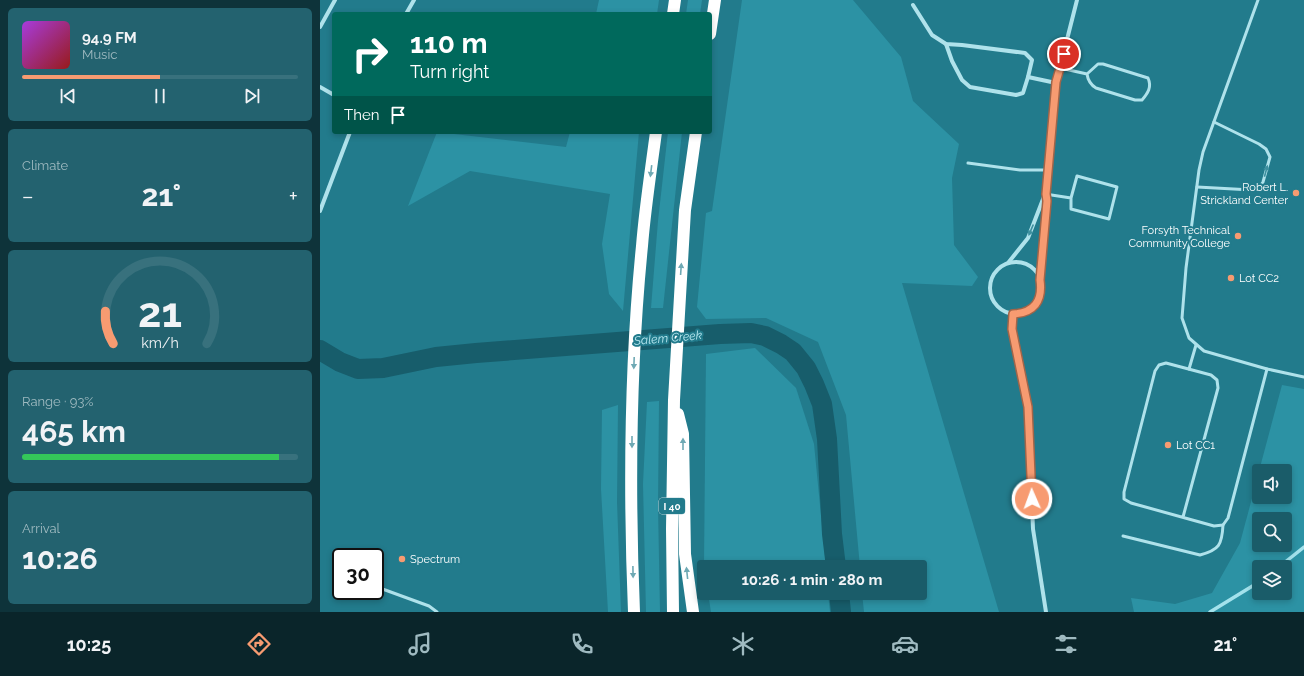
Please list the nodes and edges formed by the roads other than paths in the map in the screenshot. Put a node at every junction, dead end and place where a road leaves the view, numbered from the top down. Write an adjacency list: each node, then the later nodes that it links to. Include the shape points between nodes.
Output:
1 (335, 0): 11 (street)
2 (414, 0): 8 (street)
3 (675, 0): 9 (highway)
4 (715, 0): 10 (highway)
5 (1077, 0): 13 (street)
6 (1258, 0): 19 (lane)
7 (913, 5): 12 (street, via 932,35)
8 (407, 12)
9 (673, 12)
10 (712, 20)
11 (320, 27)
12 (946, 44): 15 (street, via 1025,53 1032,60); 15 (street, via 962,80 970,87 1023,93)
13 (1060, 68): 14 (lane); 16 (street)
14 (1087, 74): 14 (lane, via 1098,64 1103,64 1148,78 1149,89 1142,100 1135,100 1092,86)
15 (1028, 77): 16 (street)
16 (1056, 82): 24 (street)
17 (320, 87): 18 (street)
18 (332, 94)
19 (1214, 122): 25 (lane, via 1203,152); 25 (lane, one-way to 19, via 1252,190 1259,188 1270,157 1266,149 1259,144)
20 (349, 134): 28 (street)
21 (656, 134): 42 (highway, one-way to 42, via 642,246 632,403)
22 (696, 134): 36 (highway, I 40, one-way to 22, via 685,210)
23 (968, 163): 24 (lane, via 1020,170)
24 (1048, 170): 26 (street)
25 (1197, 187): 32 (lane, via 1182,318 1189,338)
26 (1046, 194): 27 (lane); 29 (street, one-way to 29, via 1028,238); 30 (street)
27 (1071, 198): 27 (lane, via 1077,176 1117,187 1109,219 1071,209)
28 (320, 211)
29 (1008, 263): 30 (street, via 1028,265 1037,273); 31 (street, via 994,274 990,291 997,306 1004,312)
30 (1040, 280): 31 (street, via 1041,293 1036,305 1022,313)
31 (1013, 314): 45 (street, via 1012,329 1028,407 1033,530)
32 (1196, 345): 33 (lane); 34 (lane, via 1204,351)
33 (1189, 369): 37 (lane, via 1211,375 1217,380 1218,388); 37 (lane, via 1166,363 1159,365 1124,492 1124,499 1131,503)
34 (1266, 369): 35 (lane); 38 (lane, via 1228,518)
35 (1304, 377)
36 (674, 400): 43 (highway, I 40); 44 (highway, one-way to 36, via 684,548 683,434)
37 (1183, 517): 38 (lane, via 1214,526)
38 (1223, 525): 39 (lane, via 1220,544 1213,552 1200,555)
39 (1123, 536)
40 (384, 590): 41 (lane, via 429,606)
41 (437, 612)
42 (634, 612)
43 (673, 612)
44 (693, 612)
45 (1046, 612)

